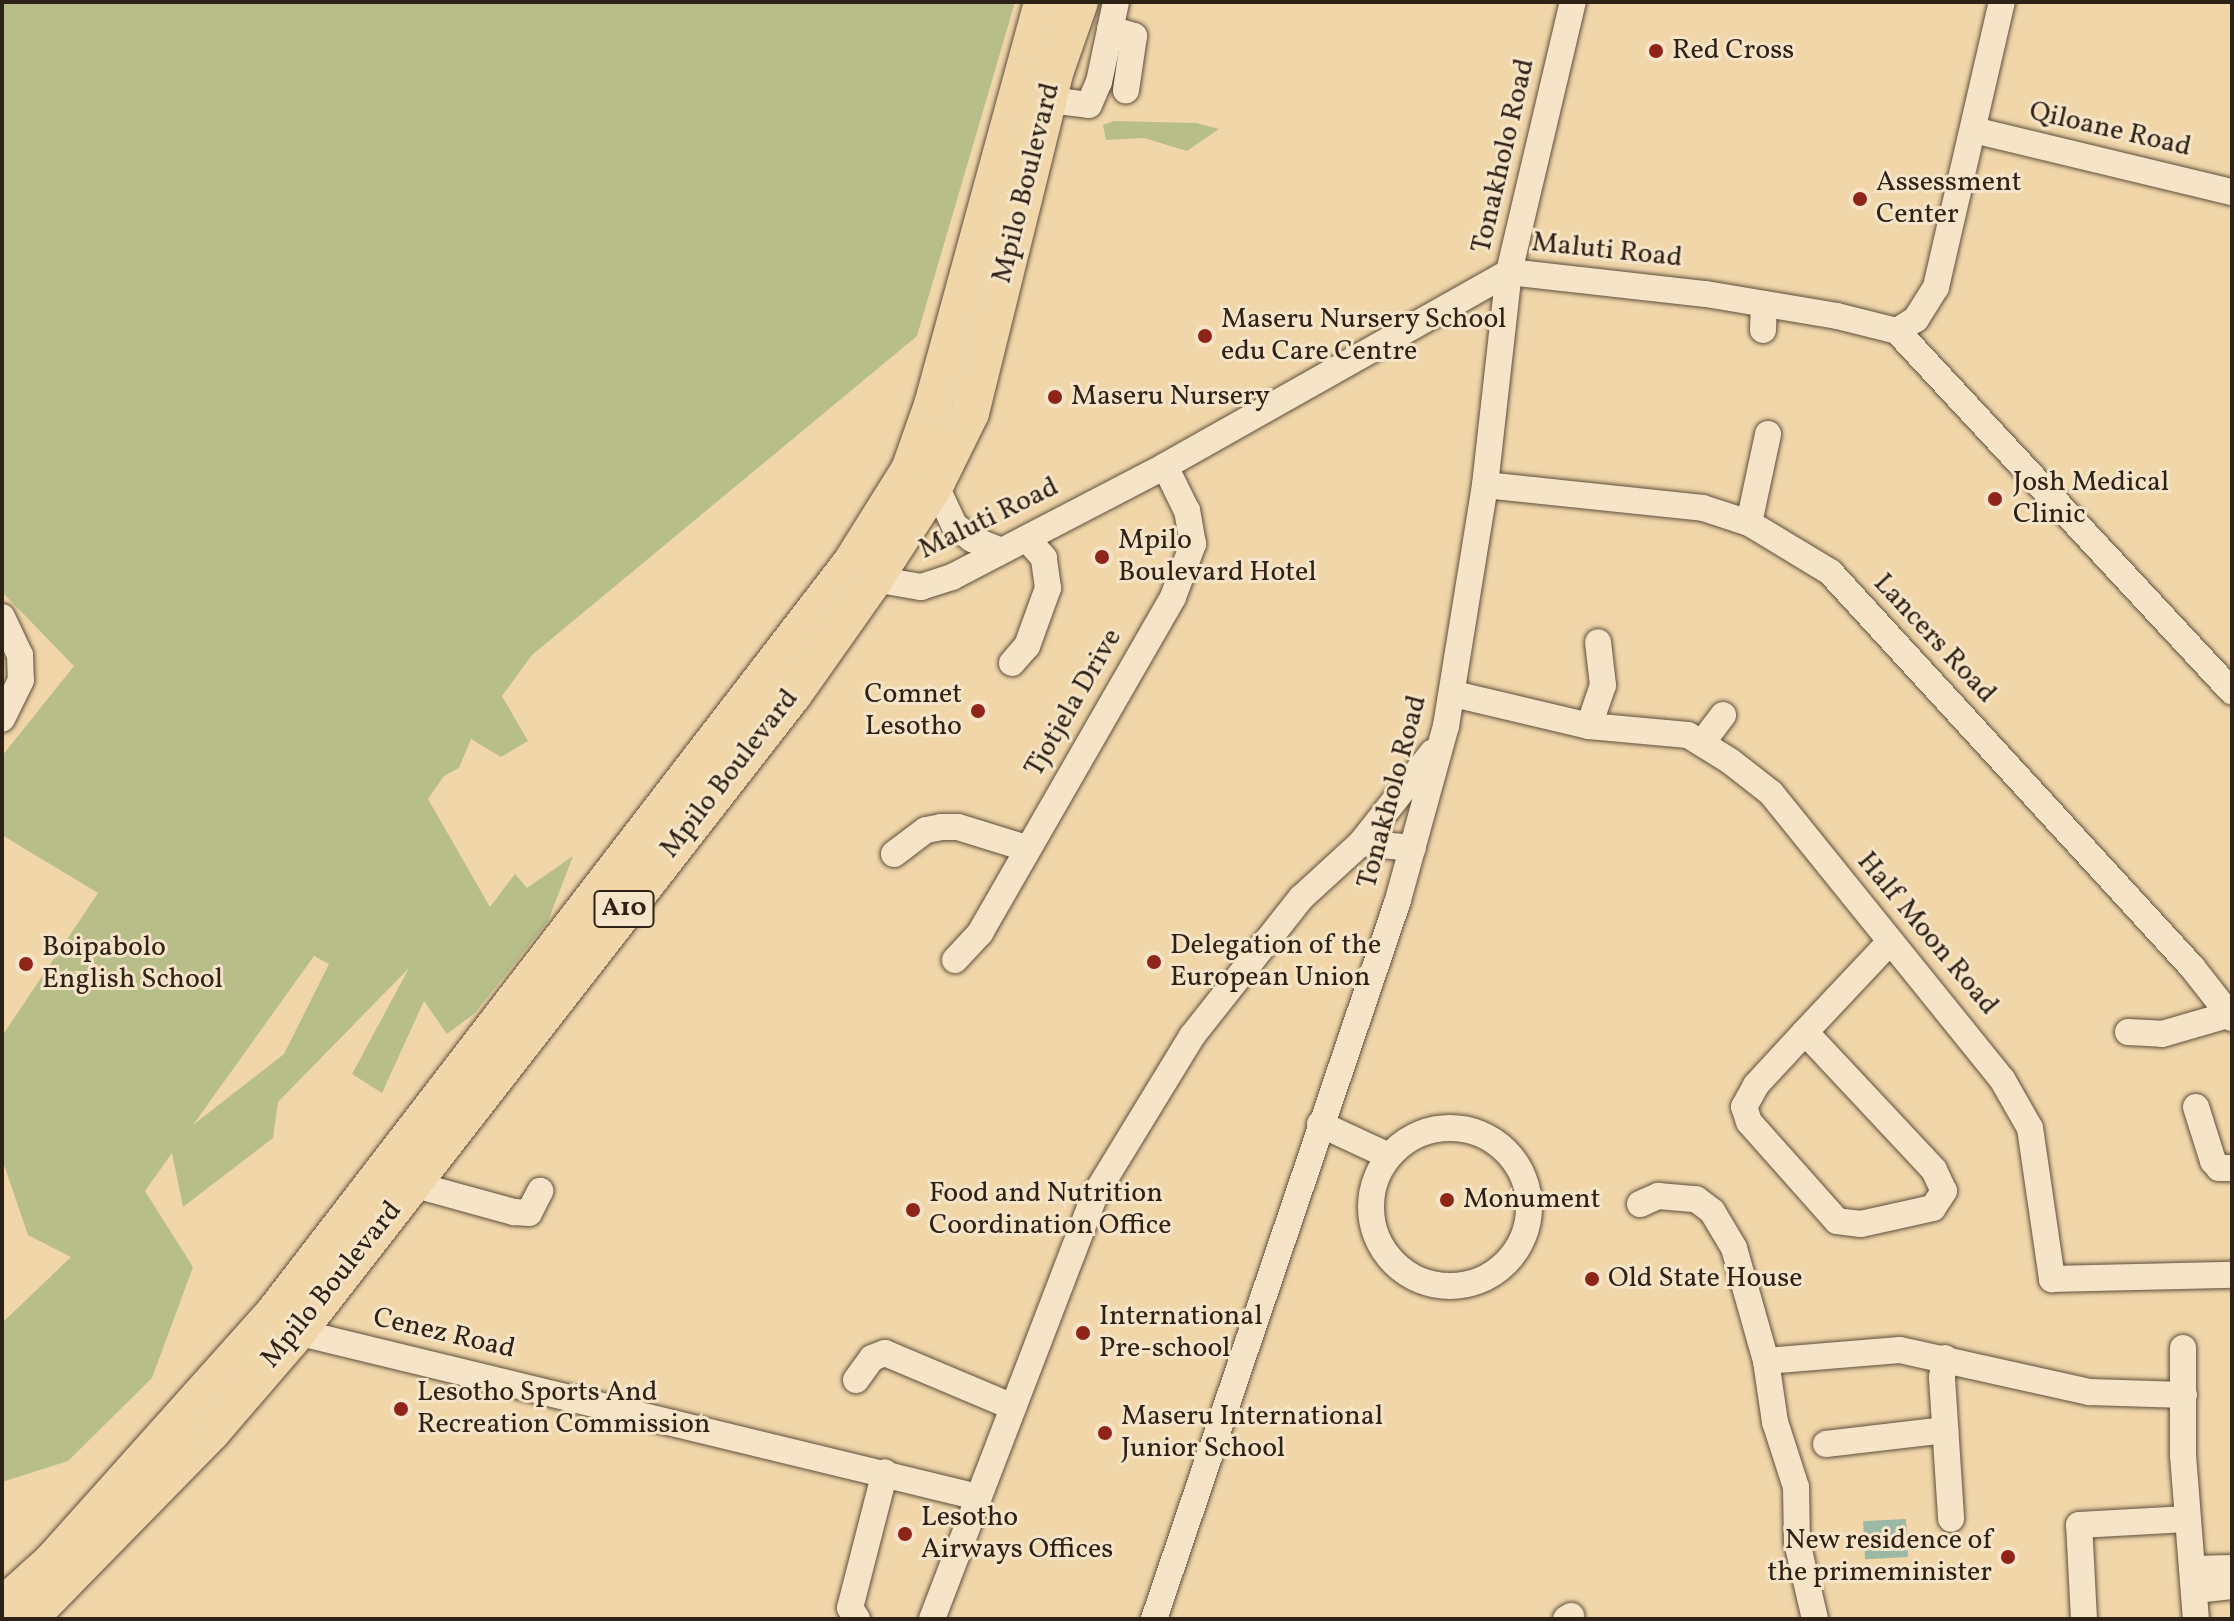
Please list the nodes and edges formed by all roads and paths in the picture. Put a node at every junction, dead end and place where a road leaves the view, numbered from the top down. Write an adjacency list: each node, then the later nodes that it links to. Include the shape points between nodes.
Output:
1 (1043, 2): 8 (highway, Mpilo Boulevard / A10)
2 (1079, 2): 8 (highway, Mpilo Boulevard / A10)
3 (1116, 2): 6 (street)
4 (1573, 2): 11 (street, Tonakholo Road)
5 (2002, 2): 9 (street)
6 (1110, 29): 7 (street, via 1134,36); 8 (street, via 1089,105)
7 (1126, 90)
8 (1033, 98): 17 (highway, Mpilo Boulevard / A10, via 970,413); 22 (highway, Mpilo Boulevard / A10, via 915,457)
9 (1973, 130): 10 (street, Qiloane Road); 14 (street, via 1936,287 1916,319)
10 (2232, 192)
11 (1509, 272): 12 (street, Maluti Road); 16 (street, Maluti Road); 18 (street, Tonakholo Road)
12 (1764, 304): 13 (street); 14 (street, Maluti Road)
13 (1763, 330)
14 (1897, 331): 26 (street)
15 (1768, 434): 19 (street)
16 (1165, 466): 20 (street, Maluti Road); 34 (street, Tjotjela Drive, via 1187,511 1193,544 1173,597)
17 (935, 484): 21 (street, via 954,525); 22 (highway, Mpilo Boulevard / A10)
18 (1485, 485): 19 (street, Lancers Road, via 1703,508); 27 (street, Tonakholo Road)
19 (1749, 523): 39 (street, Lancers Road, via 1830,572)
20 (1027, 539): 21 (street, Maluti Road); 25 (street, via 1044,558 1048,588 1027,646)
21 (1002, 551): 22 (street, Maluti Road, via 921,587)
22 (863, 572): 46 (highway, Mpilo Boulevard / A10)
23 (2, 617): 29 (street, via 20,655 21,680)
24 (1598, 642): 30 (street, via 1603,685)
25 (1012, 663)
26 (2232, 692)
27 (1454, 694): 30 (street, Half Moon Road); 31 (street, Tonakholo Road)
28 (1723, 715): 32 (street)
29 (2, 719)
30 (1589, 726): 32 (street, Half Moon Road, via 1688,735)
31 (1440, 743): 33 (street); 35 (street, Tonakholo Road)
32 (1702, 743): 37 (street, Half Moon Road, via 1771,793)
33 (1361, 843): 35 (street); 56 (street, via 1301,898 1192,1036 1095,1195)
34 (1026, 848): 36 (street, via 958,827 941,827 926,830); 38 (street, Tjotjela Drive, via 980,933)
35 (1413, 848): 43 (street, Tonakholo Road)
36 (894, 854)
37 (1888, 944): 40 (street); 49 (street, Half Moon Road, via 1971,1035 2030,1128 2052,1279)
38 (955, 960)
39 (2231, 1016): 41 (street, via 2162,1034)
40 (1805, 1032): 40 (street, via 1756,1085 1744,1107 1749,1122 1837,1221 1861,1224 1933,1208 1944,1191 1934,1170)
41 (2128, 1032)
42 (2196, 1107): 45 (street, via 2213,1161 2219,1168)
43 (1320, 1124): 44 (street); 70 (street, Tonakholo Road)
44 (1389, 1156): 44 (street, via 1377,1175 1371,1209 1378,1242 1409,1276 1453,1287 1496,1273 1512,1257 1529,1219 1529,1199 1519,1170 1500,1146 1463,1128 1443,1128 1404,1142)
45 (2232, 1168)
46 (401, 1174): 47 (street, via 529,1213); 50 (highway, Mpilo Boulevard / A10)
47 (540, 1191)
48 (1640, 1204): 53 (street, via 1658,1196 1679,1196 1696,1199 1712,1211 1734,1248)
49 (2232, 1275)
50 (285, 1324): 59 (street, Cenez Road); 66 (highway, Mpilo Boulevard / A10); 67 (highway, Mpilo Boulevard / A10, via 211,1432)
51 (2183, 1348): 55 (street)
52 (1945, 1358): 53 (street, via 1900,1350 1854,1350); 55 (street, via 2090,1392); 57 (street)
53 (1766, 1361): 71 (street, via 1775,1422 1796,1487 1797,1542)
54 (856, 1380): 56 (street, via 872,1358 885,1353)
55 (2184, 1395): 62 (street)
56 (1013, 1407): 60 (street)
57 (1945, 1430): 58 (street); 61 (street)
58 (1826, 1444)
59 (885, 1472): 60 (street, Cenez Road); 68 (street, via 850,1608)
60 (978, 1497): 69 (street)
61 (1951, 1519)
62 (2187, 1519): 64 (street); 72 (street, via 2079,1525)
63 (2232, 1568): 64 (street)
64 (2193, 1579): 65 (street); 73 (street)
65 (2232, 1586)
66 (2, 1607)
67 (28, 1619)
68 (857, 1619)
69 (932, 1619)
70 (1154, 1619)
71 (1815, 1619)
72 (2084, 1619)
73 (2196, 1619)

